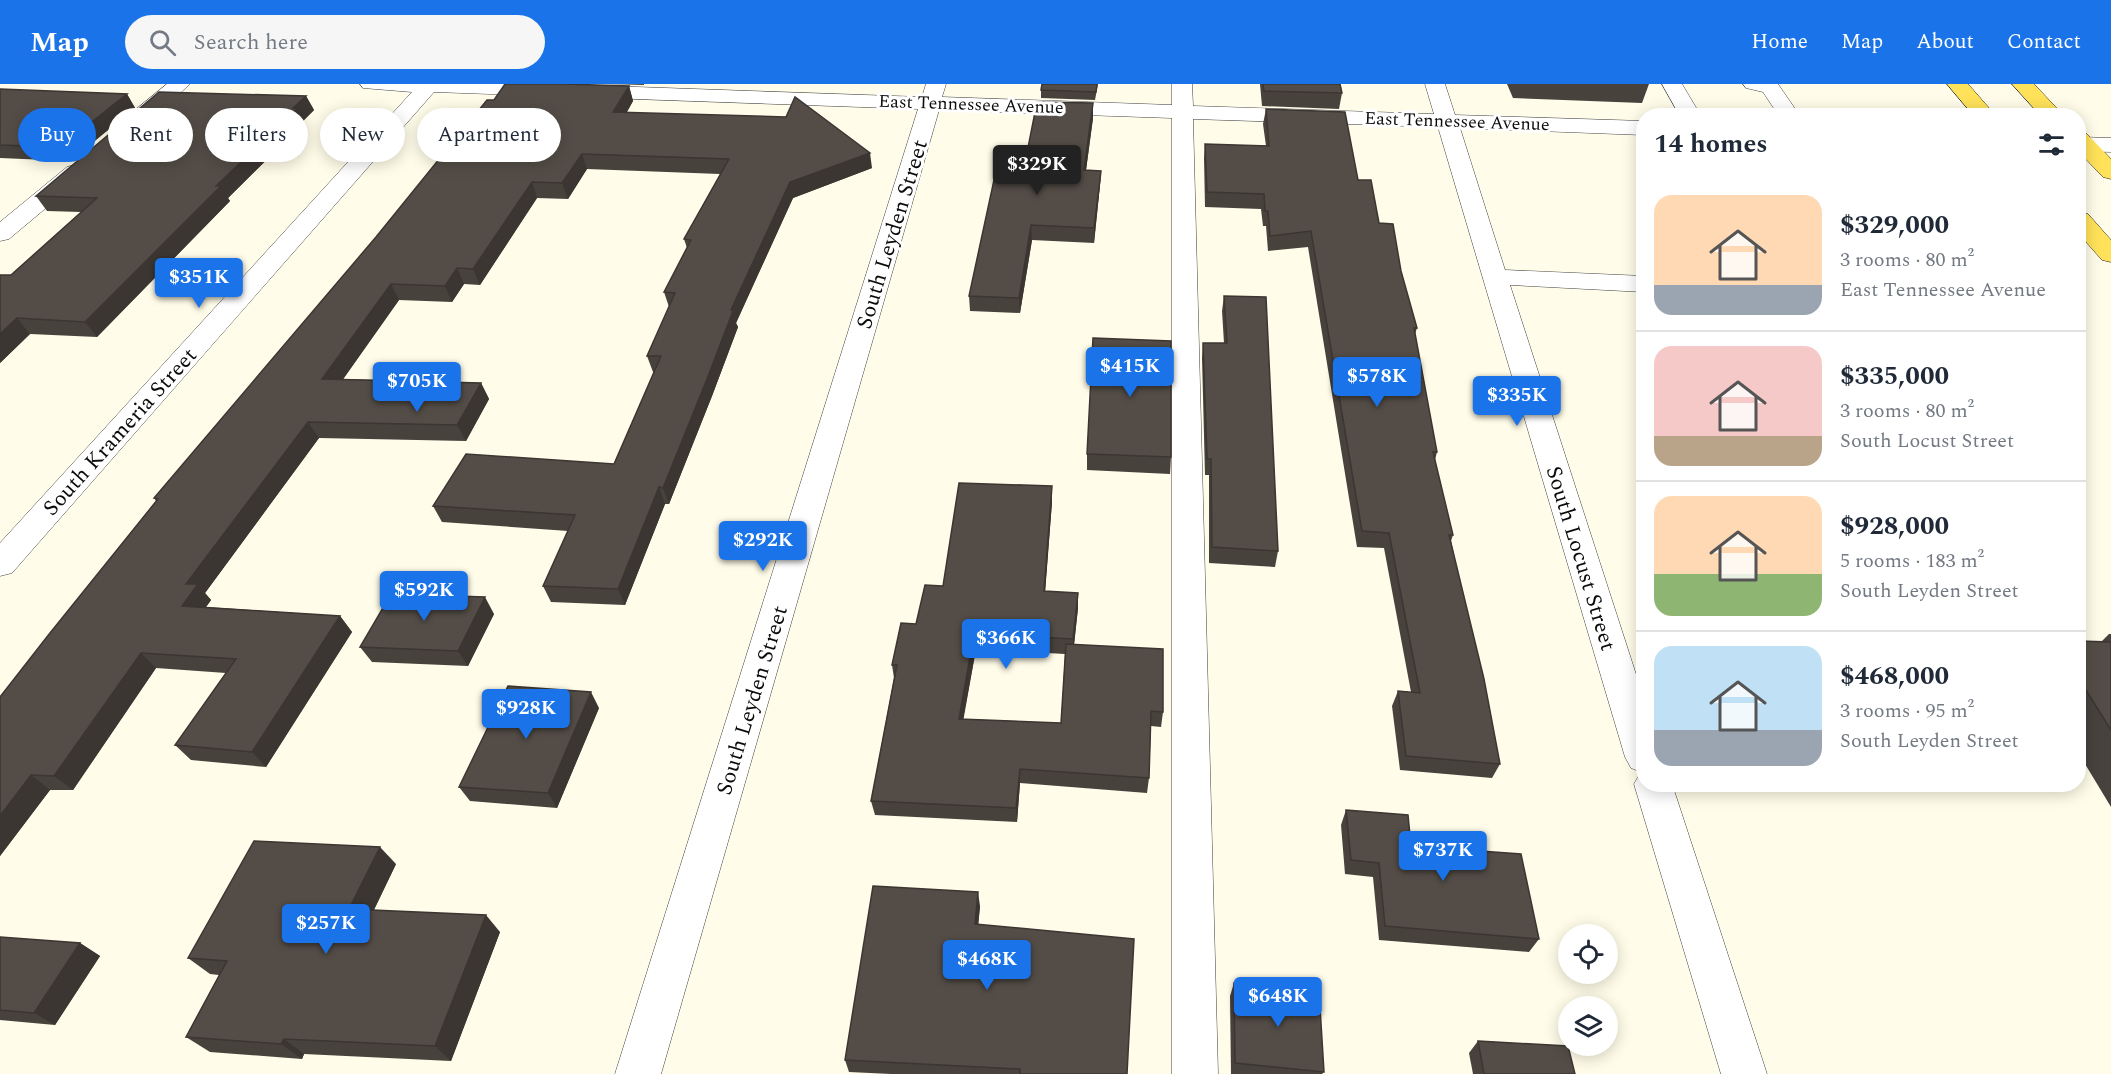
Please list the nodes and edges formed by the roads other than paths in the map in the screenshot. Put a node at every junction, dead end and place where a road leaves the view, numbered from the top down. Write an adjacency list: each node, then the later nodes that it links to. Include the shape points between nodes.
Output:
1 (180, 84): 12 (street)
2 (370, 84): 7 (street, East Tennessee Avenue)
3 (1435, 84): 17 (street, South Locust Street)
4 (1672, 84): 13 (street)
5 (1957, 84): 15 (main road)
6 (2022, 84): 16 (main road)
7 (430, 85): 9 (street, East Tennessee Avenue); 29 (street, South Krameria Street)
8 (1761, 85): 14 (street)
9 (678, 89): 10 (street, East Tennessee Avenue)
10 (933, 93): 11 (street, East Tennessee Avenue); 32 (street, South Leyden Street)
11 (1183, 97): 17 (street, East Tennessee Avenue); 33 (street)
12 (151, 108)
13 (1686, 108)
14 (1783, 108)
15 (1979, 108)
16 (2046, 108)
17 (1446, 120): 18 (street, East Tennessee Avenue); 27 (street, South Locust Street)
18 (1636, 128)
19 (2086, 143): 20 (street)
20 (2111, 145)
21 (2086, 148): 23 (main road)
22 (86, 162): 25 (street)
23 (2111, 172)
24 (2086, 227): 26 (main road)
25 (0, 234)
26 (2111, 255)
27 (1495, 277): 28 (street); 30 (street, South Locust Street)
28 (1636, 284)
29 (0, 564)
30 (1636, 731)
31 (1656, 792): 34 (street)
32 (638, 1074)
33 (1195, 1074)
34 (1744, 1074)

